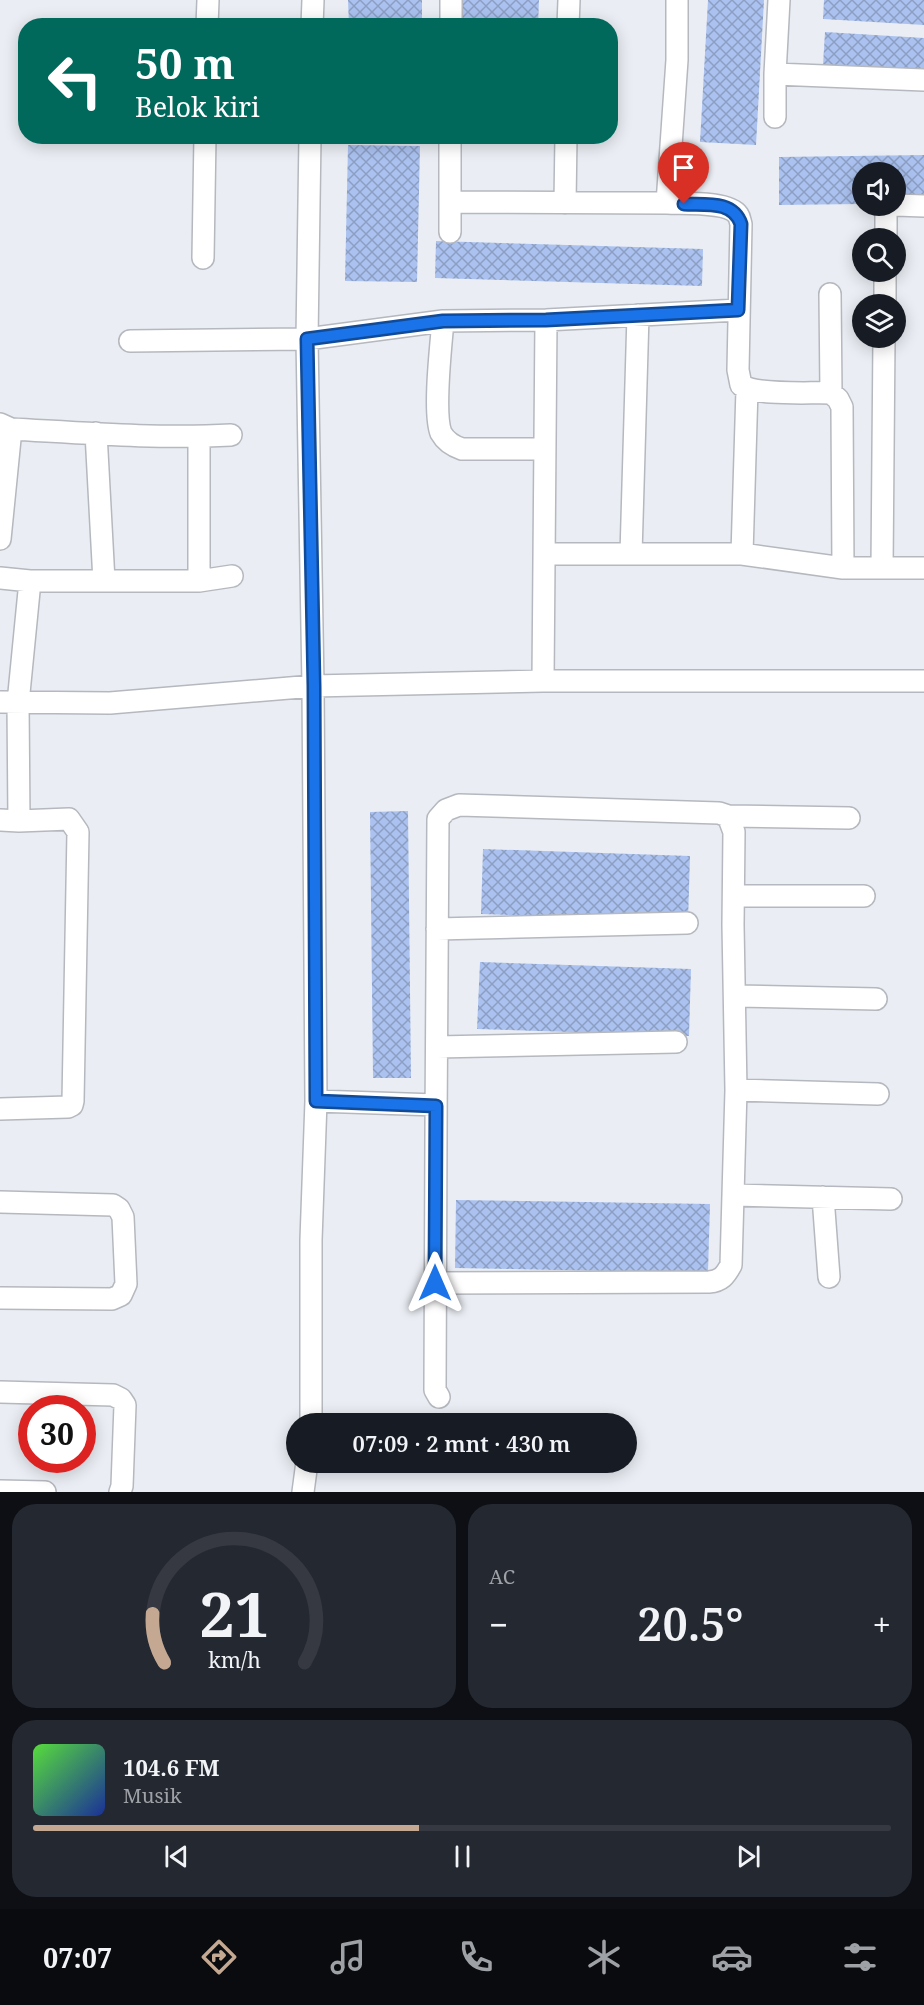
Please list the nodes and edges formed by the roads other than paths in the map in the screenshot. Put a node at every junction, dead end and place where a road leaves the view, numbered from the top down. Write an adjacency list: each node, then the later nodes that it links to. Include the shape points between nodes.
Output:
1 (208, 0): 7 (street)
2 (313, 0): 8 (street)
3 (451, 0): 9 (street)
4 (568, 0): 10 (street)
5 (677, 0): 20 (street)
6 (779, 0): 11 (street)
7 (207, 18)
8 (312, 18)
9 (451, 18)
10 (568, 18)
11 (775, 74): 12 (street); 13 (street)
12 (924, 80)
13 (775, 117)
14 (205, 144): 24 (street)
15 (310, 144): 30 (street)
16 (450, 144): 18 (street)
17 (566, 144): 19 (street)
18 (450, 202): 19 (street); 23 (street)
19 (565, 203): 20 (street)
20 (667, 203): 26 (street, via 729,208 738,215)
21 (906, 205): 22 (street)
22 (924, 206)
23 (450, 232)
24 (202, 258)
25 (830, 294): 34 (street)
26 (738, 310): 27 (street); 33 (street, via 739,378)
27 (638, 315): 28 (street); 42 (street)
28 (546, 320): 29 (street); 39 (street)
29 (443, 321): 30 (street); 39 (street, via 437,413 441,432 450,445 462,449)
30 (307, 339): 31 (street); 54 (street)
31 (130, 341)
32 (884, 348): 45 (street)
33 (747, 389): 34 (street); 43 (street)
34 (831, 393): 44 (street, via 842,407)
35 (6, 426): 36 (street); 40 (street)
36 (96, 433): 38 (street); 50 (street)
37 (231, 435): 38 (street)
38 (199, 437): 51 (street)
39 (544, 449): 41 (street)
40 (0, 539)
41 (546, 554): 42 (street); 52 (street)
42 (631, 554): 43 (street)
43 (742, 554): 44 (street)
44 (843, 568): 45 (street)
45 (882, 568): 46 (street)
46 (924, 568)
47 (232, 576): 51 (street)
48 (0, 578): 49 (street)
49 (30, 581): 50 (street); 55 (street)
50 (104, 581): 51 (street)
51 (199, 581)
52 (543, 681): 53 (street); 54 (street)
53 (924, 681)
54 (314, 686): 55 (street, via 110,703); 69 (street)
55 (9, 702): 58 (street)
56 (729, 816): 57 (street); 59 (street, via 735,832); 62 (street, via 459,805 446,810 438,819)
57 (849, 818)
58 (10, 821): 71 (street, via 69,819 78,832 73,1101 68,1107)
59 (734, 896): 60 (street); 63 (street)
60 (864, 896)
61 (687, 923): 62 (street)
62 (437, 929): 66 (street)
63 (735, 996): 64 (street); 67 (street)
64 (876, 999)
65 (676, 1042): 66 (street)
66 (437, 1047): 70 (street)
67 (736, 1090): 68 (street); 72 (street)
68 (878, 1094)
69 (316, 1101): 70 (street); 81 (street)
70 (436, 1106): 77 (street)
71 (0, 1109)
72 (734, 1195): 73 (street); 77 (street, via 731,1266 719,1281)
73 (823, 1197): 74 (street); 76 (street)
74 (891, 1199)
75 (0, 1202): 78 (street, via 113,1205 123,1217 126,1284 122,1295 112,1299)
76 (829, 1277)
77 (435, 1283): 80 (street, via 435,1390)
78 (0, 1298)
79 (0, 1392): 85 (street, via 113,1395 121,1399 125,1405)
80 (439, 1397)
81 (311, 1413)
82 (306, 1473): 86 (street)
83 (0, 1491): 84 (street)
84 (45, 1492)
85 (120, 1492)
86 (303, 1492)

